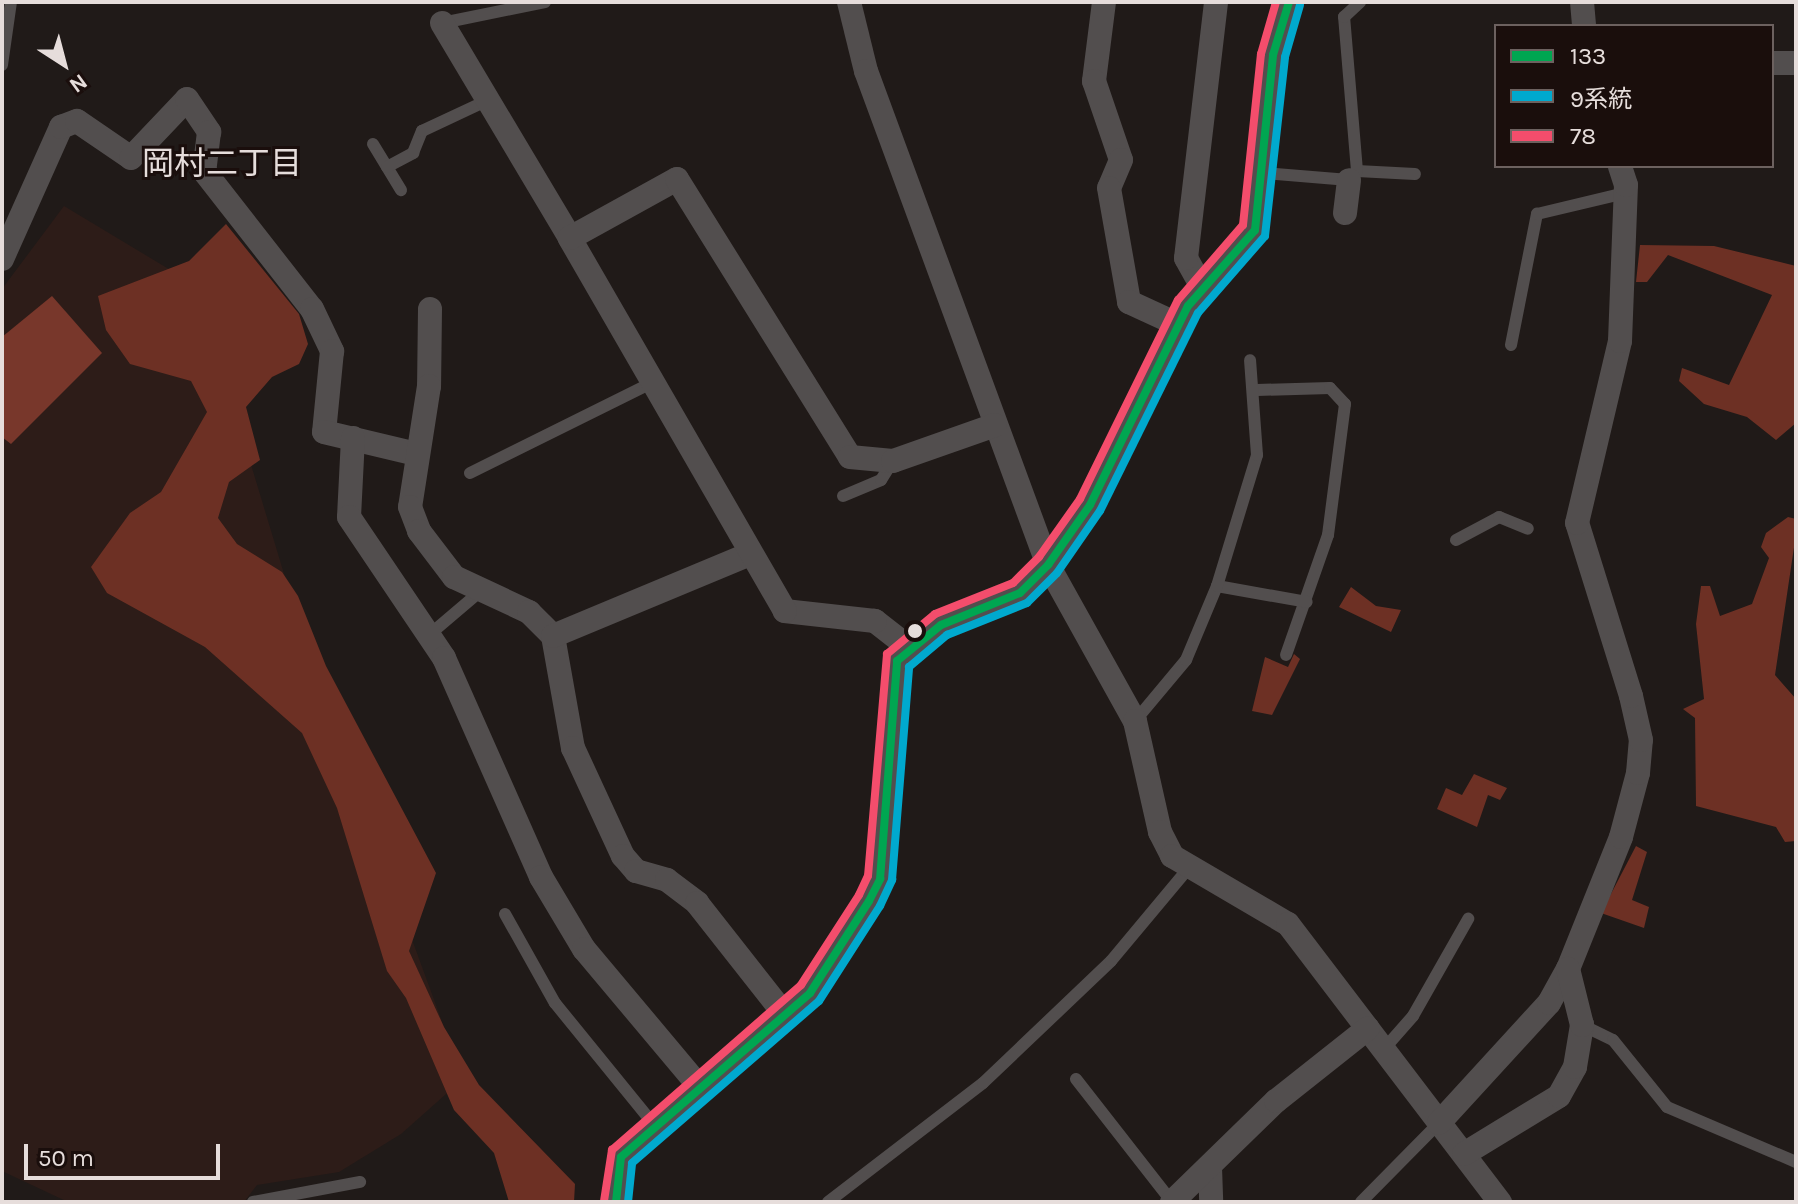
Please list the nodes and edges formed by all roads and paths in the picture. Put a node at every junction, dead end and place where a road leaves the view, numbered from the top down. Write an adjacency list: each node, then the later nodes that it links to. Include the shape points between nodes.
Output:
1 (11, 2): 13 (lane)
2 (545, 2): 9 (lane)
3 (849, 2): 33 (street, via 866,71)
4 (1104, 2): 28 (street, via 1094,81 1121,160 1109,188 1129,302)
5 (1216, 2): 26 (street, via 1186,258)
6 (1289, 2): 18 (street, via 1273,55)
7 (1360, 2): 20 (lane, via 1344,17)
8 (1582, 2): 10 (street)
9 (442, 23): 14 (street)
10 (1584, 24)
11 (1774, 63): 12 (street)
12 (1796, 63)
13 (2, 65)
14 (486, 101): 16 (lane, via 422,131 413,153); 24 (street)
15 (373, 144): 16 (lane)
16 (387, 167): 21 (lane)
17 (1620, 168): 22 (street)
18 (1264, 173): 20 (lane); 26 (street, via 1255,230)
19 (1415, 174): 20 (lane)
20 (1353, 176): 23 (street)
21 (401, 190)
22 (1625, 193): 29 (lane, via 1537,214); 54 (street, via 1620,341 1577,523 1641,740 1621,837)
23 (1345, 213)
24 (570, 238): 31 (street); 36 (street, via 677,179 850,457)
25 (2, 259): 34 (street, via 61,127 77,121 131,158 187,99 209,132 204,171 312,309 332,351 324,432)
26 (1202, 287): 28 (street)
27 (430, 309): 35 (street, via 429,386)
28 (1179, 325): 42 (street, via 1090,505)
29 (1511, 345)
30 (1250, 360): 32 (lane)
31 (649, 384): 37 (lane); 41 (street)
32 (1257, 390): 43 (lane, via 1257,455); 45 (lane, via 1330,388 1345,404 1328,535)
33 (995, 425): 36 (street); 42 (street)
34 (353, 438): 35 (street); 46 (street, via 349,517)
35 (416, 454): 44 (street, via 410,507 419,531 454,577)
36 (893, 461): 38 (lane, via 881,480)
37 (470, 473)
38 (843, 496)
39 (1528, 529): 40 (lane, via 1499,517)
40 (1456, 540)
41 (748, 555): 47 (street); 48 (street, via 785,611 875,621)
42 (1048, 565): 48 (street, via 1020,593); 50 (street)
43 (1217, 586): 45 (lane); 50 (lane, via 1186,660)
44 (483, 589): 46 (lane); 47 (street, via 529,612)
45 (1307, 602): 49 (lane)
46 (429, 635): 60 (street, via 496,761 541,877 584,949)
47 (553, 636): 55 (street, via 573,748 623,856 636,871 667,880 697,903)
48 (907, 646): 55 (street, via 897,661 880,879 835,962)
49 (1286, 655)
50 (1135, 721): 51 (street, via 1160,832)
51 (1187, 870): 57 (street, via 1276,912); 69 (lane, via 1111,961 983,1083)
52 (505, 914): 62 (lane, via 555,1003)
53 (1468, 919): 58 (lane, via 1413,1016)
54 (1568, 969): 56 (street); 61 (street, via 1549,1003)
55 (786, 1016): 60 (street)
56 (1582, 1025): 63 (street, via 1575,1067 1559,1096); 64 (lane, via 1613,1040 1667,1107)
57 (1368, 1028): 58 (street); 65 (street, via 1276,1101)
58 (1384, 1049): 61 (street)
59 (1076, 1079): 70 (lane)
60 (699, 1086): 62 (street)
61 (1439, 1123): 63 (street); 72 (lane)
62 (654, 1125): 68 (street, via 621,1157)
63 (1464, 1154): 73 (street)
64 (1796, 1162)
65 (1210, 1167): 70 (street); 71 (street)
66 (360, 1182): 67 (lane)
67 (253, 1202)
68 (616, 1202)
69 (828, 1202)
70 (1172, 1202)
71 (1211, 1202)
72 (1361, 1202)
73 (1500, 1202)

